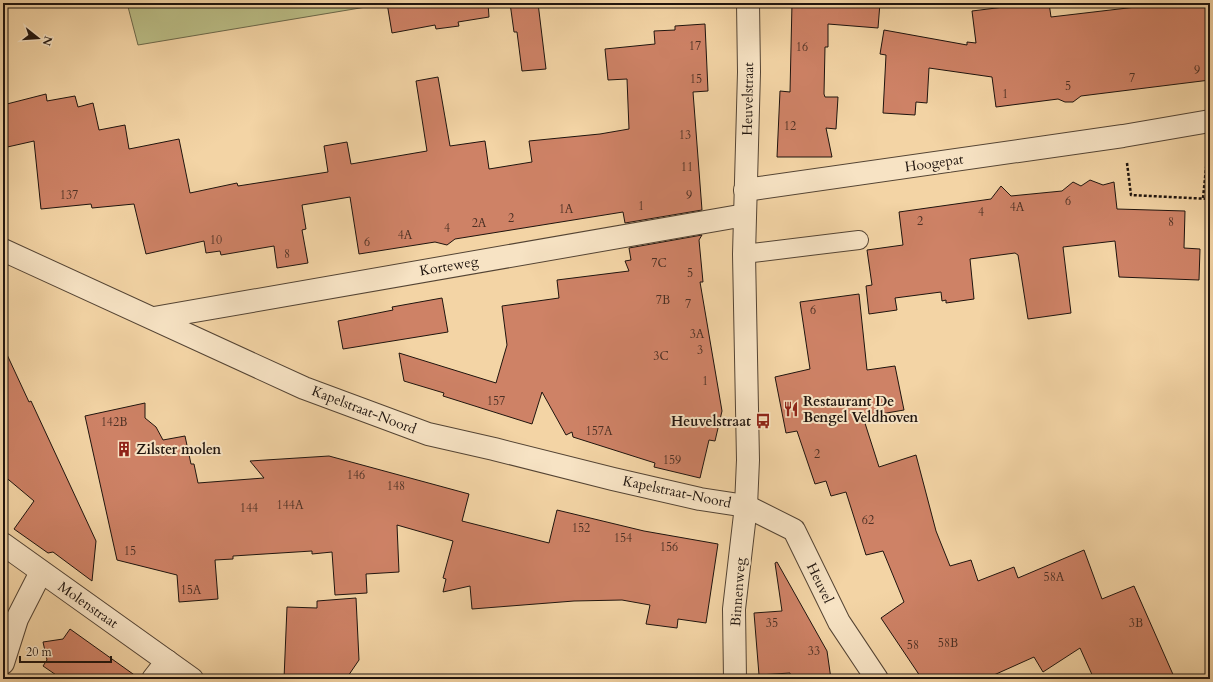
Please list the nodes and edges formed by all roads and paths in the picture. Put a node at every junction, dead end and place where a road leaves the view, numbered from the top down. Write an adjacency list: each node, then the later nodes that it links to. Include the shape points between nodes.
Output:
1 (748, 3): 5 (street, Heuvelstraat, via 749,72)
2 (1210, 121): 3 (street, Hoogepat)
3 (1123, 136): 5 (street, Hoogepat); 6 (path, via 1131,195)
4 (1208, 145): 6 (path)
5 (745, 190): 8 (street, Heuvelstraat)
6 (1203, 198): 7 (path)
7 (1210, 199)
8 (745, 215): 11 (street, Heuvelstraat); 12 (street, Korteweg)
9 (859, 240): 11 (lane)
10 (3, 250): 12 (street, Kapelstraat-Noord)
11 (744, 254): 13 (street, Heuvelstraat, via 748,460)
12 (154, 318): 13 (street, Kapelstraat-Noord, via 304,388 428,434 693,497)
13 (746, 506): 20 (street, Binnenweg, via 734,609); 21 (street, Heuvel, via 794,530 839,622)
14 (3, 544): 15 (street, Molenstraat)
15 (42, 572): 16 (street, Molenstraat); 17 (street, via 17,619)
16 (167, 661): 18 (street); 19 (street, Molenstraat)
17 (3, 662)
18 (153, 679)
19 (192, 679)
20 (735, 679)
21 (876, 679)

